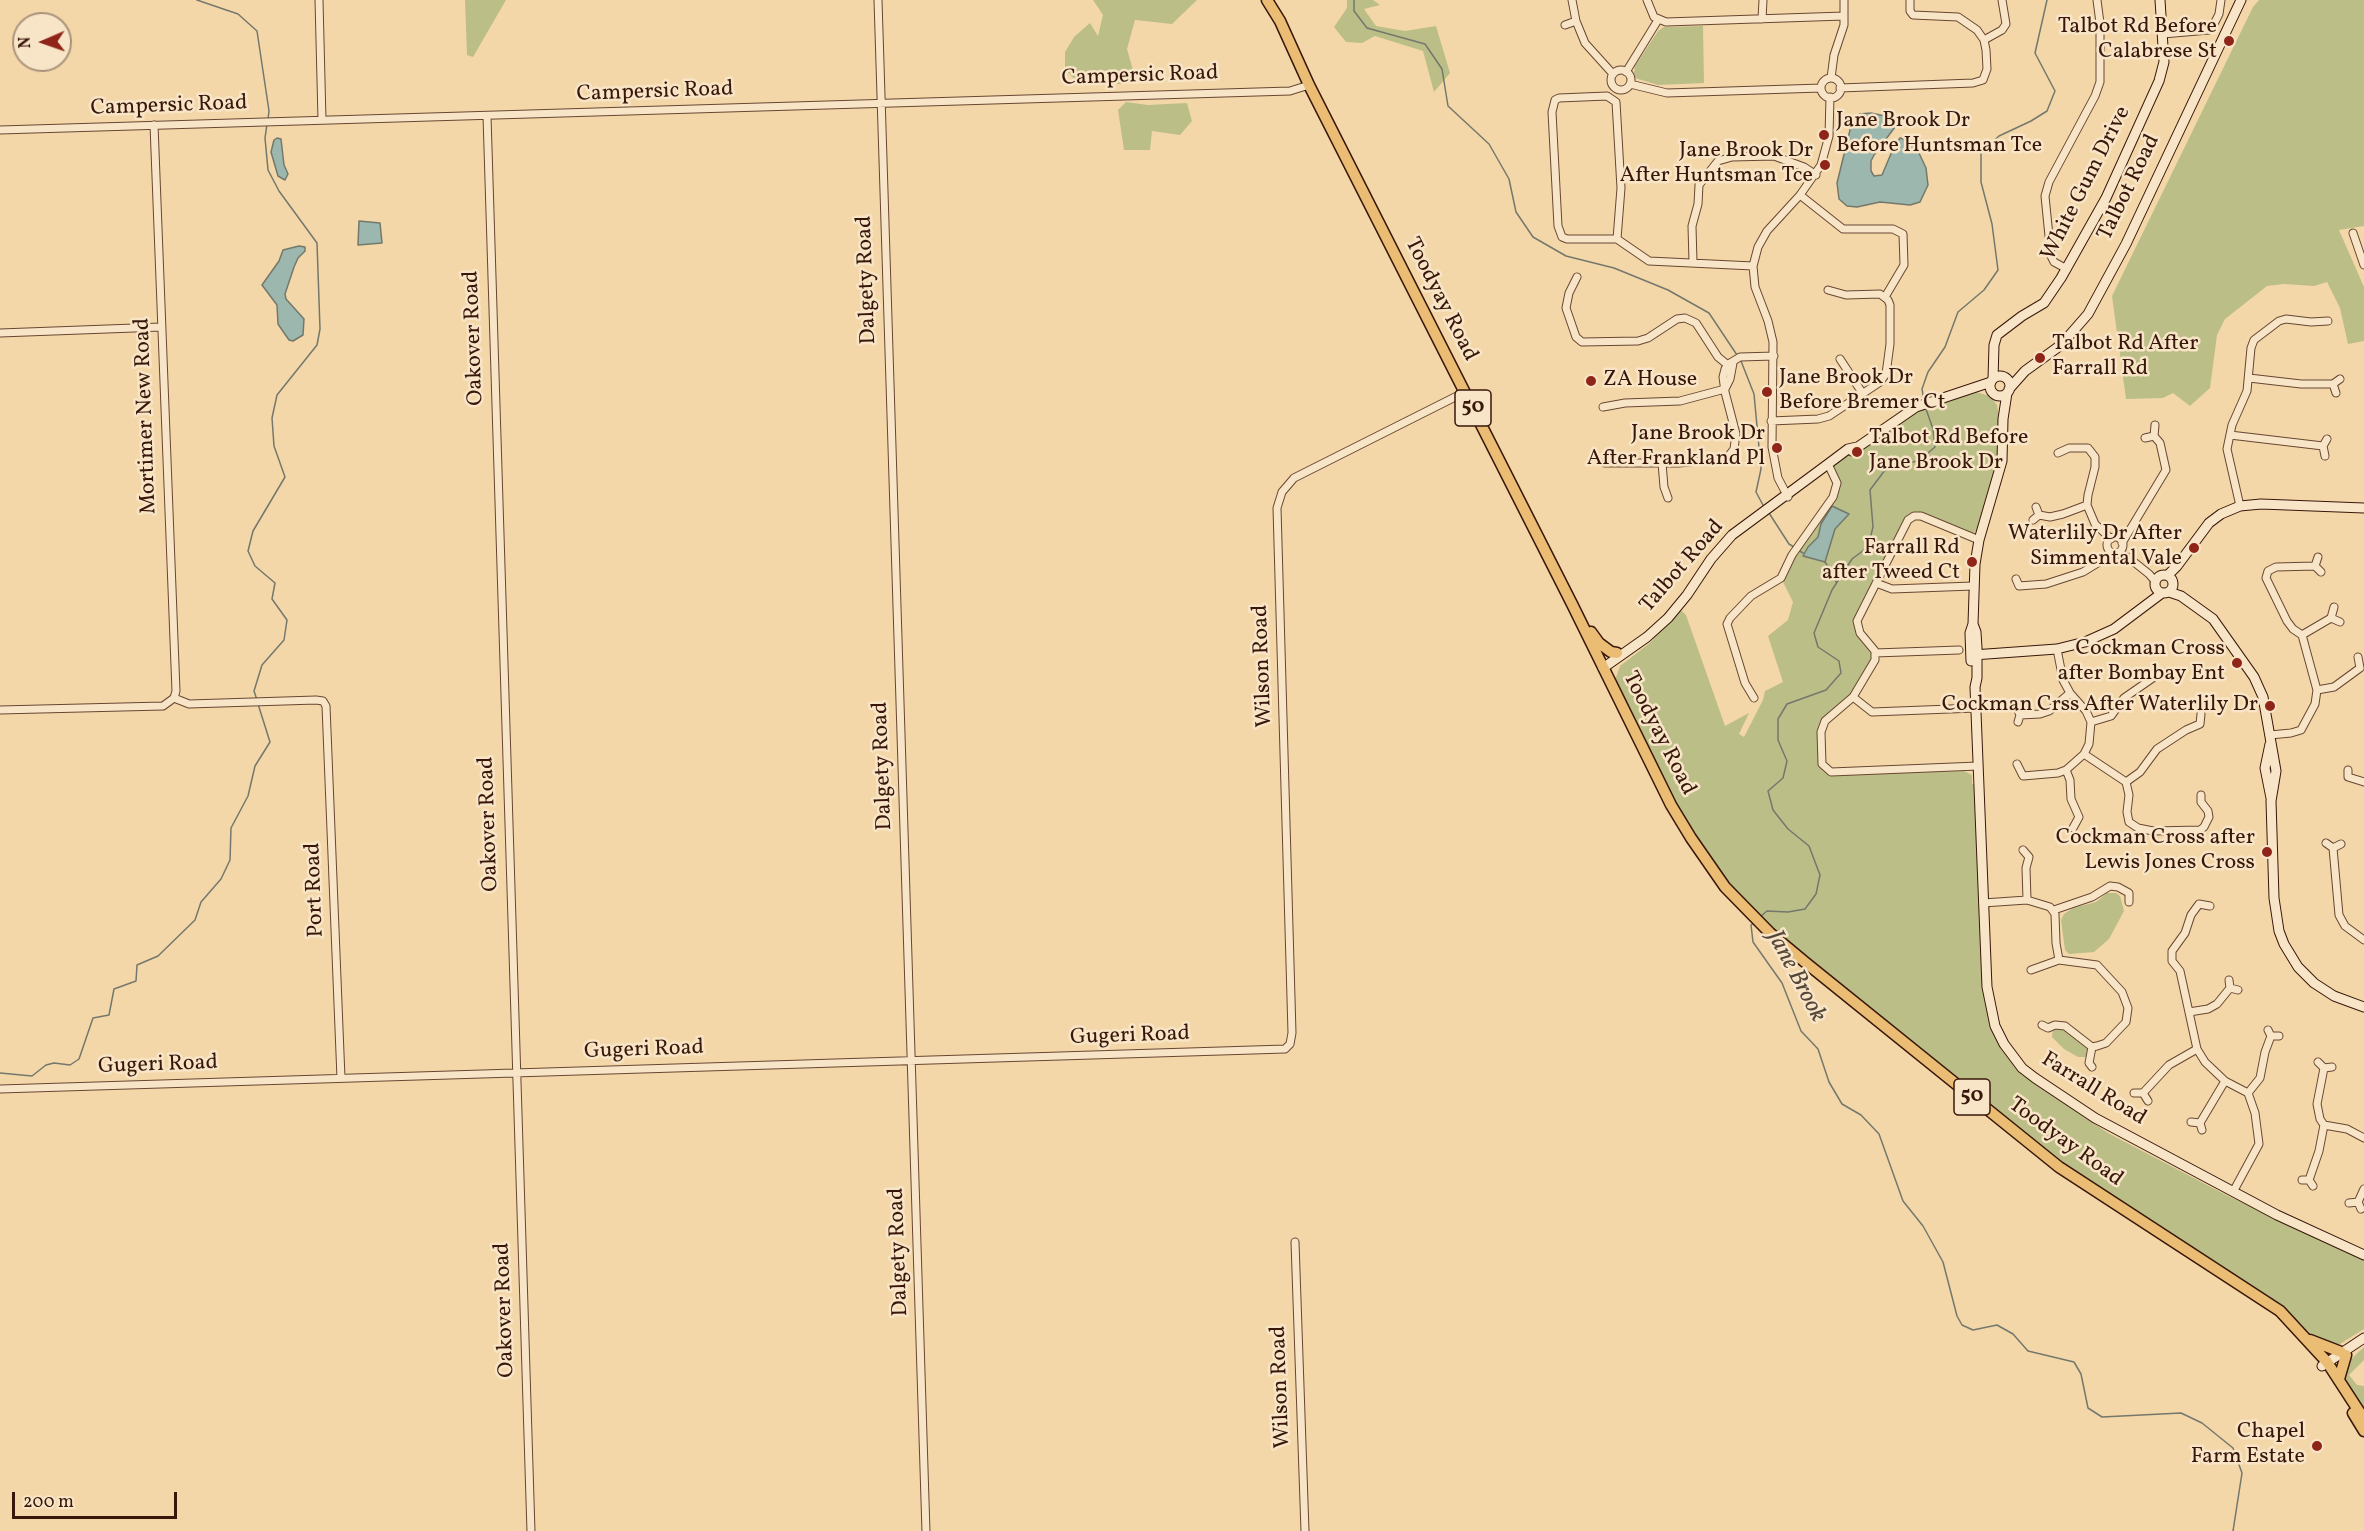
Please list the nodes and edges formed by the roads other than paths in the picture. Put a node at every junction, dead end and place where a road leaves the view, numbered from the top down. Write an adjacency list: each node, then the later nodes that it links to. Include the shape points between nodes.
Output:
1 (319, 0): 31 (street)
2 (878, 0): 29 (street, Dalgety Road)
3 (1572, 0): 17 (street)
4 (1647, 0): 16 (street)
5 (1763, 0): 15 (street)
6 (1844, 0): 14 (street)
7 (1910, 0): 20 (street, via 1912,15 1958,17 1971,24)
8 (2002, 0): 20 (street, via 2006,24)
9 (2097, 0): 41 (street, via 2100,82 2045,196 2050,256)
10 (2160, 0): 19 (main road, White Gum Drive)
11 (2221, 0): 19 (street, via 2214,26 2209,30)
12 (2241, 0): 54 (main road, Talbot Road, via 2131,235 2082,324 2061,345)
13 (1270, 1): 25 (main road, Toodyay Road / 50)
14 (1844, 16): 15 (street); 23 (street)
15 (1762, 19): 16 (street)
16 (1658, 20): 21 (street)
17 (1576, 21): 18 (street); 22 (street, via 1586,43)
18 (1565, 24)
19 (2163, 34): 41 (main road, White Gum Drive, via 2164,62 2159,81 2106,198)
20 (1984, 40): 27 (street, via 1987,69 1983,80)
21 (1626, 72): 22 (street); 24 (street)
22 (1613, 74): 24 (street, via 1615,89 1623,90)
23 (1832, 78): 26 (street, via 1823,82); 27 (street)
24 (1630, 84): 26 (street, via 1667,93)
25 (1309, 85): 29 (street, Campersic Road, via 1290,91); 57 (main road, Toodyay Road / 50)
26 (1821, 88): 28 (street)
27 (1840, 88): 28 (street, via 1836,96)
28 (1830, 97): 34 (street, via 1827,146)
29 (880, 103): 30 (street, Campersic Road); 142 (street, Dalgety Road)
30 (487, 116): 31 (street, Campersic Road); 145 (street, Oakover Road)
31 (322, 120): 32 (street, Campersic Road)
32 (154, 125): 33 (street, Campersic Road); 46 (street, Mortimer New Road)
33 (0, 130)
34 (1816, 175): 35 (street); 38 (street, via 1774,156 1732,156 1718,161 1699,185 1692,226)
35 (1800, 195): 40 (street, via 1767,231); 44 (street, via 1843,229 1893,229 1903,234 1904,265)
36 (2353, 233): 39 (street)
37 (1617, 239): 37 (street, via 1621,181 1616,102 1607,96 1559,98 1551,112 1559,233 1567,239); 38 (street, via 1649,261)
38 (1693, 262): 40 (street)
39 (2364, 265)
40 (1754, 266): 48 (street, via 1755,287 1771,331)
41 (2067, 268): 49 (main road, White Gum Drive, via 2044,303 1997,335)
42 (1577, 277): 51 (street, via 1566,308 1576,337 1582,342 1638,341 1685,318 1696,323 1715,353)
43 (1827, 290): 44 (street)
44 (1885, 297): 58 (street, via 1890,305 1888,370 1880,382)
45 (2328, 321): 52 (street, via 2279,321 2260,335 2251,348)
46 (161, 327): 47 (street); 106 (street, Mortimer New Road, via 176,691)
47 (0, 333)
48 (1774, 356): 51 (street, via 1744,356); 63 (street)
49 (1995, 358): 53 (main road, White Gum Drive); 54 (main road)
50 (1840, 359): 58 (street)
51 (1731, 364): 55 (street, via 1723,377)
52 (2250, 378): 60 (street, via 2301,384 2337,382); 65 (street)
53 (1992, 380): 54 (main road, Talbot Road, via 1998,376); 56 (main road, Talbot Road); 59 (main road, White Gum Drive)
54 (2007, 384): 59 (main road, Talbot Road, via 2001,396); 62 (main road, Farrall Road)
55 (1725, 389): 61 (street, via 1680,401); 71 (street, via 1736,434 1732,452 1723,459)
56 (1965, 389): 59 (main road, Talbot Road); 72 (main road, Talbot Road, via 1900,416)
57 (1465, 392): 88 (main road, Toodyay Road / 50); 139 (street, Wilson Road, via 1294,478 1282,492 1277,508 1292,1033)
58 (1863, 393): 63 (street, via 1824,418)
59 (1994, 393): 62 (main road, Farrall Road)
60 (2336, 393)
61 (1603, 406)
62 (2003, 419): 79 (main road, Farrall Road, via 2002,461)
63 (1771, 421): 73 (street, via 1776,468)
64 (2155, 425): 66 (street)
65 (2230, 435): 69 (street, via 2325,442); 76 (street, via 2228,459)
66 (2154, 436): 67 (street); 80 (street, via 2162,449 2166,470 2126,533)
67 (2145, 438)
68 (2058, 453): 75 (street, via 2066,445 2088,448 2095,457)
69 (2325, 456)
70 (1605, 463): 71 (street)
71 (1662, 463): 74 (street)
72 (1829, 466): 73 (main road, Talbot Road); 105 (street, via 1837,483 1836,492 1781,578 1754,594 1726,624)
73 (1789, 495): 96 (main road, Talbot Road, via 1732,535 1668,618)
74 (1668, 498)
75 (2087, 505): 77 (street, via 2036,518); 80 (street, via 2095,524)
76 (2240, 506): 78 (main road); 84 (main road, via 2209,523)
77 (2036, 507)
78 (2363, 509)
79 (1979, 540): 85 (street, via 1914,516 1908,520); 87 (main road, Farrall Road)
80 (2113, 546): 84 (street); 86 (street, via 2083,572 2046,584)
81 (2318, 557): 82 (street)
82 (2315, 566): 83 (street); 92 (street, via 2276,567 2268,571 2266,578 2287,621)
83 (2321, 572)
84 (2163, 582): 93 (main road, via 2148,602 2114,629); 112 (main road, via 2213,619 2254,677 2263,697)
85 (1876, 583): 87 (street, via 1893,589); 97 (street, via 1857,625)
86 (2016, 585)
87 (1973, 586): 95 (main road, Farrall Road)
88 (1572, 604): 96 (main road, via 1599,643); 99 (main road, Toodyay Road / 50)
89 (2334, 607): 90 (street)
90 (2331, 618): 91 (street); 92 (street)
91 (2340, 622)
92 (2302, 635): 102 (street)
93 (2057, 649): 95 (main road, via 1988,654); 103 (street, via 2063,680)
94 (1959, 650): 97 (street)
95 (1974, 651): 108 (main road, Farrall Road, via 1972,680)
96 (1620, 653): 99 (main road, Talbot Road)
97 (1875, 653): 104 (street, via 1875,660)
98 (2358, 657): 100 (street)
99 (1601, 665): 162 (main road, Toodyay Road / 50, via 1671,805 1725,887 1750,914 2059,1167)
100 (2362, 669): 102 (street, via 2334,687)
101 (2171, 671): 111 (street, via 2160,673 2129,693 2111,716)
102 (2317, 690): 112 (street, via 2315,704 2301,730)
103 (2070, 693): 107 (street, via 2049,711 2019,718); 111 (street)
104 (1853, 697): 108 (street, via 1872,712); 115 (street, via 1822,726 1822,764 1828,770)
105 (1754, 698)
106 (172, 701): 109 (street, via 163,706); 146 (street, Port Road, via 323,701 327,712)
107 (2015, 703)
108 (1976, 708): 115 (main road, Farrall Road)
109 (0, 710)
110 (2201, 714): 119 (street, via 2203,726 2186,730 2157,749 2140,772)
111 (2091, 722): 113 (street, via 2092,734)
112 (2270, 739): 135 (main road, via 2276,771 2271,801 2279,931 2298,967 2314,983 2334,996)
113 (2084, 754): 116 (street); 119 (street)
114 (2018, 764): 117 (street)
115 (1978, 766): 128 (main road, Farrall Road)
116 (2066, 770): 117 (street); 123 (street, via 2071,799 2083,817)
117 (2023, 776): 121 (street)
118 (2345, 776): 120 (street)
119 (2126, 782): 122 (street, via 2129,822 2145,830 2200,830 2209,817)
120 (2364, 782)
121 (2020, 784)
122 (2201, 795)
123 (2073, 828)
124 (2341, 844): 131 (street, via 2330,845 2339,915 2344,926)
125 (2023, 850): 126 (street, via 2029,857)
126 (2026, 900): 128 (street); 130 (street)
127 (2129, 902): 130 (street, via 2132,892 2110,886 2092,897)
128 (1983, 903): 158 (main road, Farrall Road, via 1990,1007 2004,1044 2022,1068 2095,1118)
129 (2210, 906): 136 (street, via 2199,900 2185,933 2172,951)
130 (2054, 910): 132 (street)
131 (2364, 940)
132 (2059, 960): 133 (street); 140 (street, via 2097,965 2122,992 2126,1002 2126,1022 2106,1043)
133 (2028, 970)
134 (2229, 980): 136 (street, via 2234,989 2217,1004)
135 (2364, 1007)
136 (2189, 1012): 141 (street)
137 (2046, 1029): 140 (street, via 2060,1024)
138 (2279, 1036): 151 (street, via 2269,1033 2260,1078)
139 (1288, 1047): 142 (street, Gugeri Road, via 1277,1051)
140 (2092, 1047): 143 (street)
141 (2197, 1049): 147 (street); 150 (street, via 2169,1065)
142 (912, 1061): 145 (street, Gugeri Road); 171 (street, Dalgety Road)
143 (2088, 1064)
144 (2324, 1066): 154 (street, via 2317,1104)
145 (516, 1073): 146 (street, Gugeri Road); 170 (street, Oakover Road)
146 (341, 1078): 148 (street, Gugeri Road)
147 (2225, 1082): 151 (street); 153 (street, via 2201,1126)
148 (0, 1089)
149 (2134, 1093): 150 (street)
150 (2143, 1093): 152 (street)
151 (2248, 1093): 158 (street, via 2259,1144)
152 (2148, 1101)
153 (2191, 1122)
154 (2324, 1125): 155 (street); 156 (street)
155 (2363, 1134)
156 (2308, 1182)
157 (2364, 1189): 159 (street, via 2359,1205)
158 (2233, 1192): 161 (main road, Farrall Road)
159 (2349, 1203)
160 (1295, 1242): 172 (street, Wilson Road)
161 (2364, 1255)
162 (2250, 1293): 163 (main road, Toodyay Road / 50, via 2280,1311); 166 (main road, Toodyay Road / 50)
163 (2305, 1337): 165 (main road); 166 (main road, Toodyay Road / 50)
164 (2364, 1338): 165 (main road)
165 (2345, 1353): 166 (main road); 167 (main road)
166 (2326, 1366): 167 (main road, Toodyay Road / 50); 169 (main road, Toodyay Road / 50)
167 (2339, 1379): 168 (main road, Toodyay Road / 50)
168 (2364, 1419)
169 (2364, 1431)
170 (531, 1531)
171 (927, 1531)
172 (1305, 1531)

